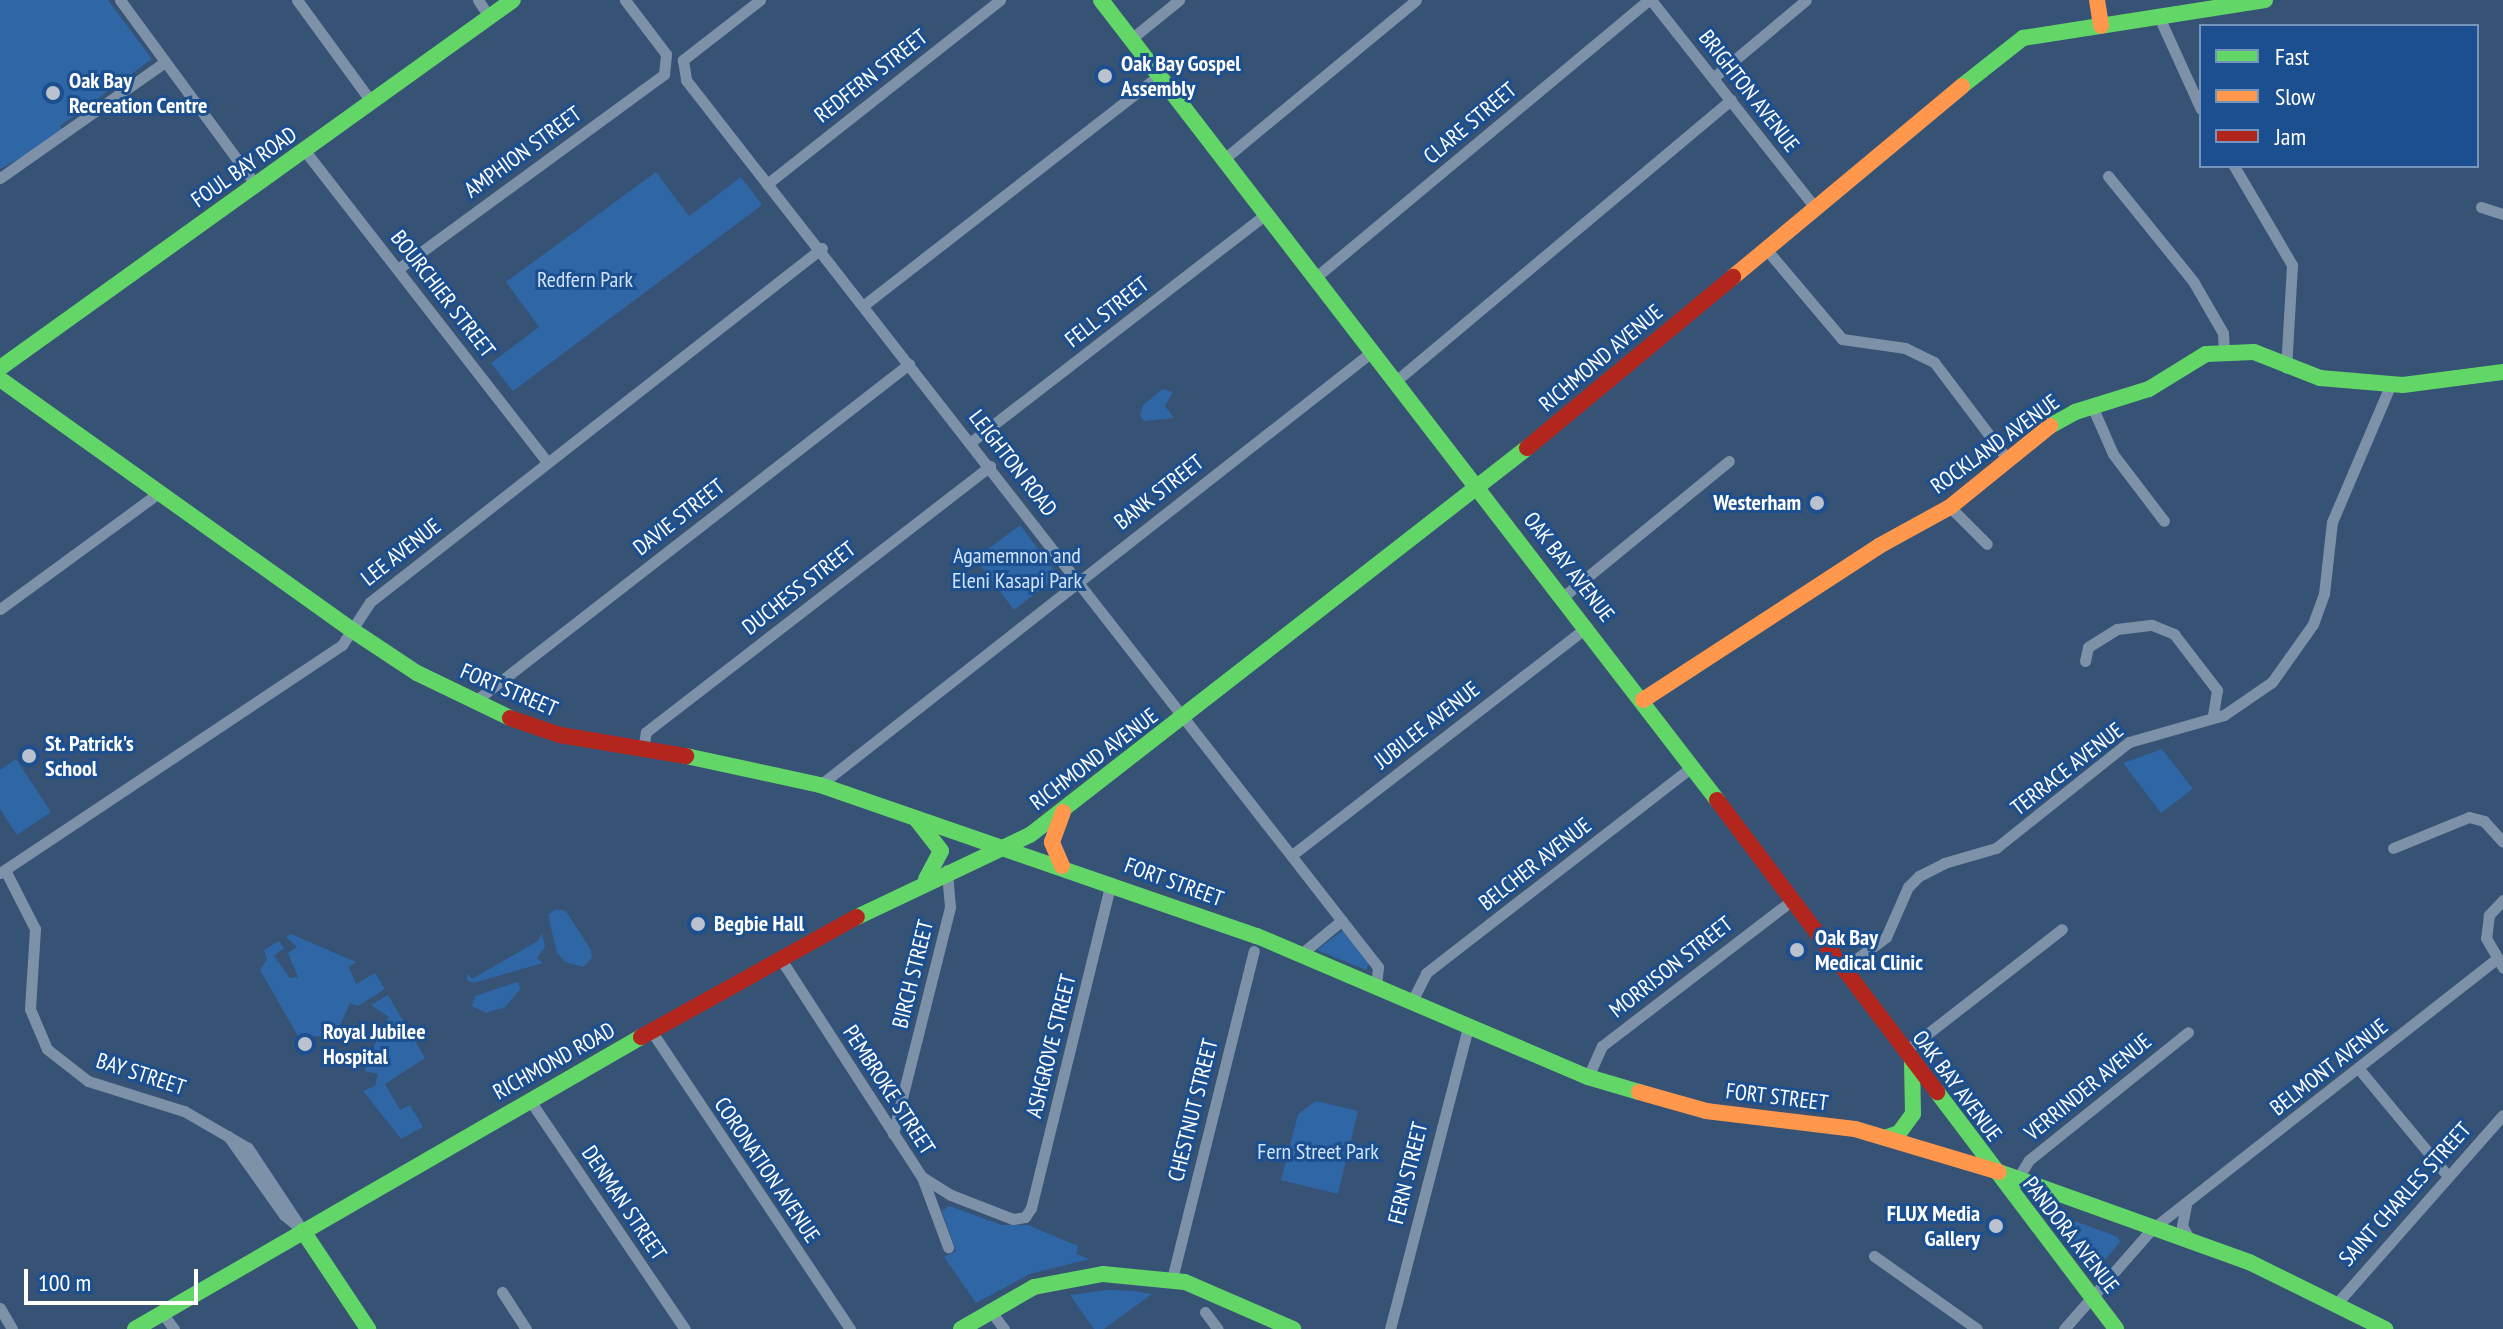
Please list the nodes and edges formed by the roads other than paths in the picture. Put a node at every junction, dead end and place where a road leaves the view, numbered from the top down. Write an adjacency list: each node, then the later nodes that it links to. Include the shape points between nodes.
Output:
1 (120, 0): 19 (street)
2 (297, 0): 23 (street)
3 (478, 0): 16 (street)
4 (513, 0): 16 (main road, FOUL BAY ROAD)
5 (625, 0): 38 (street, AMPHION STREET, via 666,54 669,65 664,74)
6 (760, 0): 30 (street, LEIGHTON ROAD, via 683,60 682,69)
7 (1000, 0): 30 (street, REDFERN STREET)
8 (1101, 0): 18 (main road, OAK BAY AVENUE)
9 (1179, 0): 18 (street)
10 (1416, 0): 26 (street)
11 (1650, 0): 21 (street, BRIGHTON AVENUE); 39 (street, CLARE STREET)
12 (1806, 0): 21 (street)
13 (2097, 0): 17 (main road)
14 (2265, 0): 15 (main road, RICHMOND AVENUE)
15 (2159, 17): 17 (main road, RICHMOND AVENUE); 24 (street)
16 (490, 18): 23 (main road, FOUL BAY ROAD)
17 (2101, 26): 33 (main road, RICHMOND AVENUE, via 2023,38)
18 (1131, 39): 20 (main road, OAK BAY AVENUE)
19 (165, 62): 29 (street); 31 (street)
20 (1159, 75): 26 (main road, OAK BAY AVENUE); 40 (street)
21 (1713, 78): 22 (street, BRIGHTON AVENUE)
22 (1731, 100): 33 (street, BRIGHTON AVENUE); 48 (street)
23 (372, 103): 25 (main road, FOUL BAY ROAD)
24 (2199, 105)
25 (305, 151): 31 (main road, FOUL BAY ROAD); 38 (street, BOURCHIER STREET)
26 (1224, 159): 34 (main road, OAK BAY AVENUE)
27 (2235, 168): 45 (street, via 2292,265)
28 (2108, 176): 41 (street, via 2193,281 2223,333)
29 (0, 178)
30 (767, 184): 36 (street, LEIGHTON ROAD)
31 (256, 185): 44 (main road, FOUL BAY ROAD)
32 (2481, 207): 35 (street)
33 (1815, 208): 37 (main road, RICHMOND AVENUE)
34 (1267, 213): 39 (main road, OAK BAY AVENUE); 51 (street, FELL STREET)
35 (2503, 214)
36 (822, 248): 40 (street, LEIGHTON ROAD); 54 (street, LEE AVENUE)
37 (1766, 249): 52 (street, via 1842,339 1905,348 1934,362); 56 (main road, RICHMOND AVENUE)
38 (398, 269): 54 (street, BOURCHIER STREET)
39 (1316, 277): 42 (main road, OAK BAY AVENUE)
40 (864, 305): 43 (street, LEIGHTON ROAD)
41 (2224, 350): 45 (main road, ROCKLAND AVENUE, via 2254,352); 50 (main road, ROCKLAND AVENUE, via 2190,361 2149,389)
42 (1373, 351): 48 (main road, OAK BAY AVENUE); 61 (street, BANK STREET)
43 (909, 364): 51 (street, LEIGHTON ROAD); 68 (street, DAVIE STREET)
44 (0, 368)
45 (2286, 368): 49 (main road, ROCKLAND AVENUE, via 2320,378)
46 (2503, 372): 49 (main road, ROCKLAND AVENUE)
47 (0, 379): 57 (main road, FORT STREET)
48 (1397, 380): 56 (main road, OAK BAY AVENUE)
49 (2391, 384): 70 (street, TERRACE AVENUE, via 2332,522 2324,594 2313,624 2272,682 2224,715)
50 (2092, 406): 52 (main road, ROCKLAND AVENUE, via 2049,427); 59 (street, via 2113,454)
51 (971, 442): 55 (street, LEIGHTON ROAD)
52 (2008, 460): 58 (main road, ROCKLAND AVENUE)
53 (1729, 461): 62 (street)
54 (547, 462): 65 (street, LEE AVENUE, via 370,602)
55 (990, 466): 61 (street, LEIGHTON ROAD); 71 (street, DUCHESS STREET, via 646,732)
56 (1479, 488): 62 (main road, OAK BAY AVENUE); 69 (main road, RICHMOND AVENUE)
57 (160, 492): 63 (street); 65 (main road, FORT STREET)
58 (1950, 507): 60 (street); 67 (main road, ROCKLAND AVENUE, via 1879,546)
59 (2164, 521)
60 (1987, 544)
61 (1078, 580): 69 (street, LEIGHTON ROAD); 73 (street, BANK STREET)
62 (1564, 596): 64 (main road, OAK BAY AVENUE)
63 (0, 609)
64 (1587, 627): 67 (main road, OAK BAY AVENUE); 79 (street, JUBILEE AVENUE)
65 (352, 630): 68 (main road, FORT STREET); 82 (street, LEE AVENUE, via 342,645)
66 (2085, 661): 70 (street, via 2088,647 2117,629 2152,625 2174,634 2217,690)
67 (1643, 700): 72 (main road, OAK BAY AVENUE)
68 (474, 702): 71 (main road, FORT STREET, via 546,731)
69 (1185, 716): 74 (main road, RICHMOND AVENUE); 79 (street, LEIGHTON ROAD)
70 (2213, 716): 93 (street, TERRACE AVENUE, via 2186,729 2148,733 2129,742 1996,848 1919,876 1908,887 1886,937)
71 (643, 750): 73 (main road, FORT STREET)
72 (1692, 767): 85 (main road, OAK BAY AVENUE); 95 (street, BELCHER AVENUE, via 1426,973)
73 (820, 785): 75 (main road, FORT STREET)
74 (1064, 810): 77 (main road, RICHMOND AVENUE); 80 (main road, via 1052,842)
75 (910, 814): 77 (main road, FORT STREET); 83 (main road, via 939,843 938,862)
76 (2503, 842): 78 (street, via 2484,821 2469,817)
77 (1004, 848): 80 (main road, FORT STREET); 81 (main road, RICHMOND ROAD)
78 (2393, 848)
79 (1292, 855): 87 (street, LEIGHTON ROAD)
80 (1062, 866): 84 (main road, FORT STREET)
81 (947, 870): 83 (main road, RICHMOND ROAD); 104 (street, BIRCH STREET, via 950,907)
82 (2, 872): 112 (street, BAY STREET, via 35,929 30,1009 47,1049 88,1081 184,1111 226,1132 284,1215)
83 (926, 880): 91 (main road, RICHMOND ROAD)
84 (1111, 883): 90 (main road, FORT STREET); 108 (street, ASHGROVE STREET, via 1025,1217 1013,1219 976,1205)
85 (1792, 900): 93 (main road, OAK BAY AVENUE); 101 (street, MORRISON STREET, via 1602,1046)
86 (2503, 900): 92 (street, via 2489,915 2486,938)
87 (1342, 920): 90 (street); 94 (street, LEIGHTON ROAD, via 1378,967)
88 (2062, 929): 99 (street)
89 (1254, 951): 116 (street, CHESTNUT STREET)
90 (1301, 954): 94 (main road, FORT STREET)
91 (782, 961): 97 (main road, RICHMOND ROAD); 104 (street, PEMBROKE STREET)
92 (2499, 963): 100 (street, BELMONT AVENUE)
93 (1843, 969): 99 (main road, OAK BAY AVENUE)
94 (1376, 985): 95 (main road, FORT STREET)
95 (1412, 1001): 96 (main road, FORT STREET)
96 (1468, 1028): 101 (main road, FORT STREET); 135 (street, FERN STREET)
97 (652, 1032): 102 (main road, RICHMOND ROAD); 130 (street, CORONATION AVENUE)
98 (2188, 1032): 109 (street, VERRINDER AVENUE, via 2029,1160)
99 (1908, 1057): 105 (main road, via 1913,1114 1899,1133); 106 (main road, OAK BAY AVENUE)
100 (2359, 1069): 107 (street); 110 (street, BELMONT AVENUE)
101 (1588, 1077): 105 (main road, FORT STREET, via 1706,1111 1801,1120)
102 (529, 1099): 112 (main road, RICHMOND ROAD); 129 (street, DENMAN STREET)
103 (2503, 1115): 107 (street, SAINT CHARLES STREET)
104 (893, 1134): 108 (street, PEMBROKE STREET)
105 (1887, 1137): 106 (main road, FORT STREET)
106 (1991, 1168): 109 (main road, FORT STREET); 118 (main road, PANDORA AVENUE)
107 (2447, 1175): 119 (street, SAINT CHARLES STREET)
108 (922, 1177): 114 (street, PEMBROKE STREET)
109 (2018, 1178): 111 (main road, FORT STREET)
110 (2187, 1205): 111 (street, BELMONT AVENUE); 113 (street, via 2182,1226)
111 (2152, 1229): 113 (main road, FORT STREET); 118 (street, BELMONT AVENUE)
112 (303, 1231): 123 (main road, RICHMOND ROAD); 127 (main road, BAY STREET)
113 (2191, 1242): 119 (main road, FORT STREET)
114 (948, 1247)
115 (1874, 1256): 136 (street)
116 (1172, 1279): 121 (main road, via 1077,1276 1034,1287); 134 (main road)
117 (502, 1292): 128 (street)
118 (2092, 1299): 137 (street, BELMONT AVENUE); 138 (main road, PANDORA AVENUE)
119 (2338, 1302): 139 (main road, FORT STREET)
120 (0, 1308): 124 (street)
121 (989, 1309): 131 (main road); 132 (street)
122 (1205, 1312): 133 (street)
123 (162, 1313): 125 (main road, RICHMOND ROAD); 126 (street)
124 (12, 1329)
125 (135, 1329)
126 (174, 1329)
127 (368, 1329)
128 (526, 1329)
129 (685, 1329)
130 (850, 1329)
131 (961, 1329)
132 (1004, 1329)
133 (1218, 1329)
134 (1293, 1329)
135 (1390, 1329)
136 (1977, 1329)
137 (2064, 1329)
138 (2116, 1329)
139 (2385, 1329)

